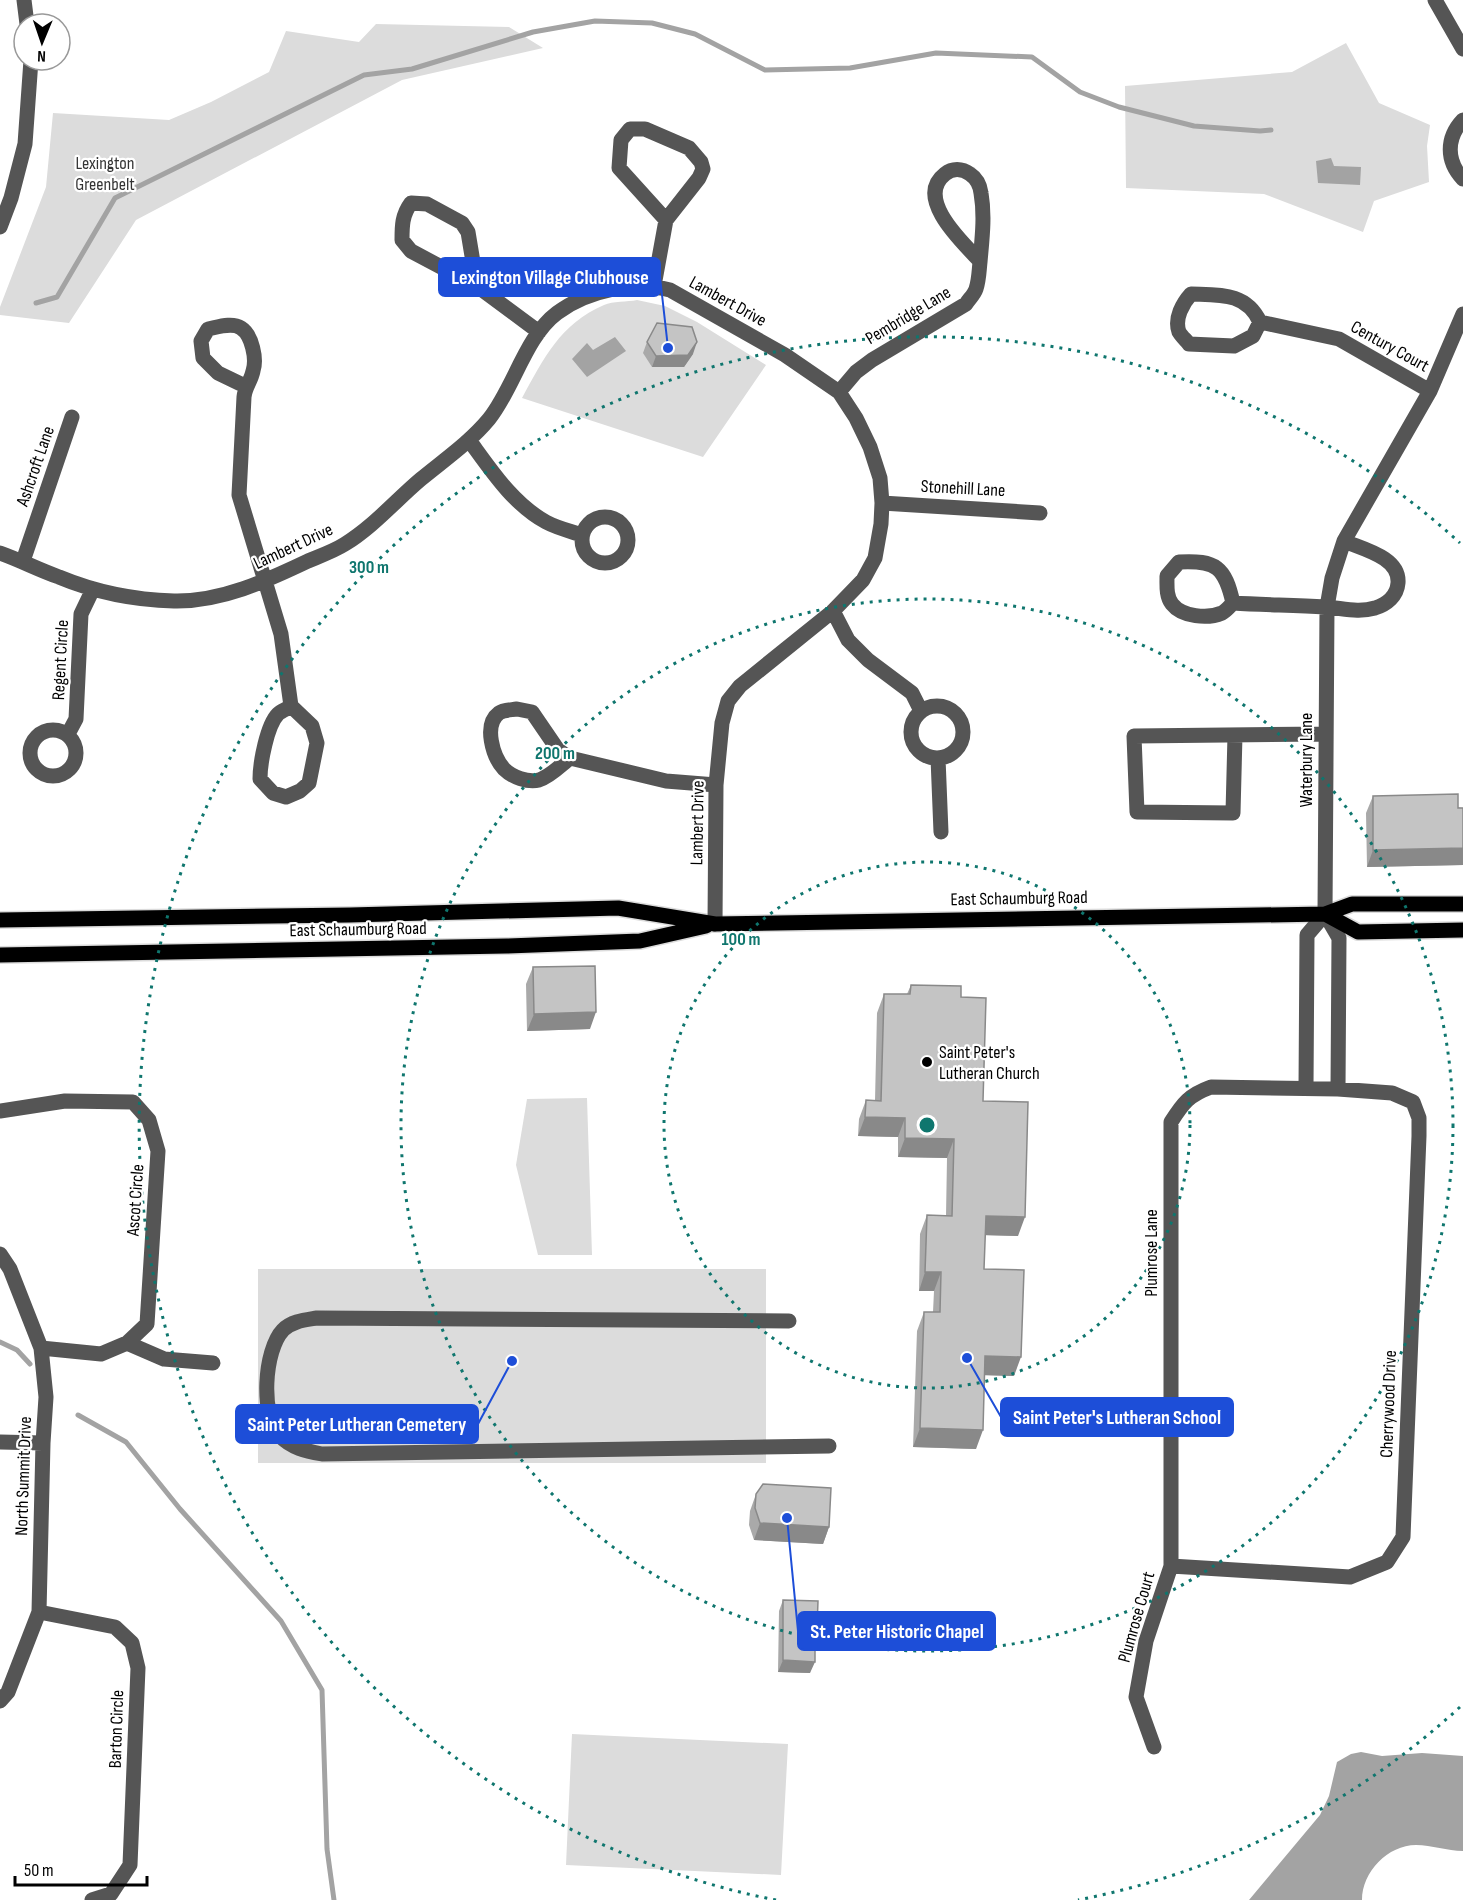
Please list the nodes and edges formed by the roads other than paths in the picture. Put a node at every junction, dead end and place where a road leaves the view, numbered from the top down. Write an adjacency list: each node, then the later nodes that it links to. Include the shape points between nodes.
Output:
1 (1435, 0): 2 (street)
2 (1458, 28): 3 (street)
3 (1463, 49)
4 (30, 72): 8 (street, via 25,144)
5 (1463, 120): 6 (street, via 1455,128 1449,147 1455,170)
6 (1463, 179)
7 (666, 220): 7 (street, via 699,178 701,162 689,148 645,129 630,129 621,140 619,168); 11 (street)
8 (0, 227)
9 (980, 261): 9 (street, Pembridge Lane, via 981,191 971,174 950,170 940,178 935,200 941,216); 17 (street, Pembridge Lane, via 976,291 966,304 872,360)
10 (477, 286): 10 (street, via 468,232 462,224 427,204 411,203 404,212 402,240 411,251); 14 (street)
11 (654, 286): 14 (street, Lambert Drive, via 587,296 557,313); 17 (street, Lambert Drive, via 670,290 708,311)
12 (1462, 319): 16 (street, Waterbury Lane)
13 (1260, 322): 13 (street, via 1236,298 1191,294 1182,304 1178,319 1179,332 1189,344 1234,346 1253,336); 16 (street, Century Court, via 1339,339)
14 (539, 332): 19 (street, Lambert Drive, via 490,418)
15 (245, 386): 26 (street, via 239,495)
16 (1430, 391): 23 (street, Waterbury Lane)
17 (839, 392): 20 (street, Lambert Drive, via 870,447 880,478)
18 (72, 417): 25 (street, Ashcroft Lane)
19 (469, 440): 22 (street, via 517,501 546,522); 26 (street, Lambert Drive, via 345,544)
20 (882, 503): 21 (street, Stonehill Lane); 30 (street, Lambert Drive, via 875,558 863,580)
21 (1040, 513)
22 (582, 536)
23 (1344, 541): 29 (street, Waterbury Lane); 29 (street, via 1382,557 1395,568 1397,592 1376,608 1356,611)
24 (0, 553): 25 (street, Lambert Drive)
25 (23, 561): 27 (street, Lambert Drive)
26 (265, 581): 27 (street, Lambert Drive, via 239,591 176,601); 31 (street, via 281,634)
27 (93, 589): 33 (street, Regent Circle, via 81,614 76,719)
28 (1233, 603): 28 (street, via 1223,573 1214,565 1179,562 1167,576 1167,593 1173,605 1184,613 1215,614); 29 (street)
29 (1327, 607): 34 (street, Waterbury Lane)
30 (833, 611): 32 (street, via 848,640 912,693); 38 (street, Lambert Drive, via 740,686 728,701 722,723)
31 (291, 706): 31 (street, via 271,724 260,769 260,778 273,793 286,797 309,783 317,743 312,726)
32 (921, 711): 37 (street, via 912,725 913,741 923,753); 37 (street, via 938,706 960,719 960,744 955,751)
33 (68, 734)
34 (1326, 734): 35 (street); 41 (street, Waterbury Lane)
35 (1235, 735): 35 (street, via 1134,736 1137,812 1233,813)
36 (570, 758): 36 (street, via 558,750 532,712 499,712 491,723 491,744 504,770 522,780 539,780); 38 (street, via 666,781)
37 (938, 758): 39 (street)
38 (717, 785): 43 (street, Lambert Drive)
39 (941, 832)
40 (1463, 904): 41 (main road, East Schaumburg Road, via 1352,904)
41 (1325, 914): 43 (main road, East Schaumburg Road); 44 (main road, East Schaumburg Road, via 1358,932); 46 (street, via 1307,935); 47 (street, Waterbury Lane, via 1339,938)
42 (0, 920): 43 (main road, East Schaumburg Road, via 618,908)
43 (715, 924): 45 (main road, East Schaumburg Road, via 640,941)
44 (1463, 930)
45 (0, 955)
46 (1306, 1088): 47 (street, Plumrose Lane); 57 (street, Plumrose Lane, via 1211,1088 1194,1093 1171,1122)
47 (1338, 1089): 57 (street, Cherrywood Drive, via 1392,1093 1413,1102 1419,1118 1402,1537 1387,1562 1350,1577)
48 (0, 1111): 51 (street, Ascot Circle, via 65,1101 133,1102 149,1120 158,1151 147,1324)
49 (0, 1254): 52 (street, North Summit Drive, via 10,1269)
50 (789, 1322): 56 (street, via 317,1318 296,1322 283,1330 276,1342 267,1404 278,1434 289,1444 322,1454)
51 (127, 1343): 52 (street, Ascot Circle, via 101,1354); 53 (street, via 164,1359)
52 (41, 1348): 55 (street, North Summit Drive, via 46,1397)
53 (213, 1363)
54 (0, 1442): 55 (street)
55 (43, 1443): 58 (street, North Summit Drive)
56 (829, 1446)
57 (1171, 1566): 60 (street, Plumrose Court, via 1146,1641 1136,1697)
58 (39, 1612): 59 (street, North Summit Drive, via 8,1692); 61 (street, Barton Circle, via 115,1627 132,1643 138,1668 130,1865)
59 (0, 1701)
60 (1154, 1747)
61 (114, 1897): 62 (street, Barton Circle)
62 (92, 1900)

